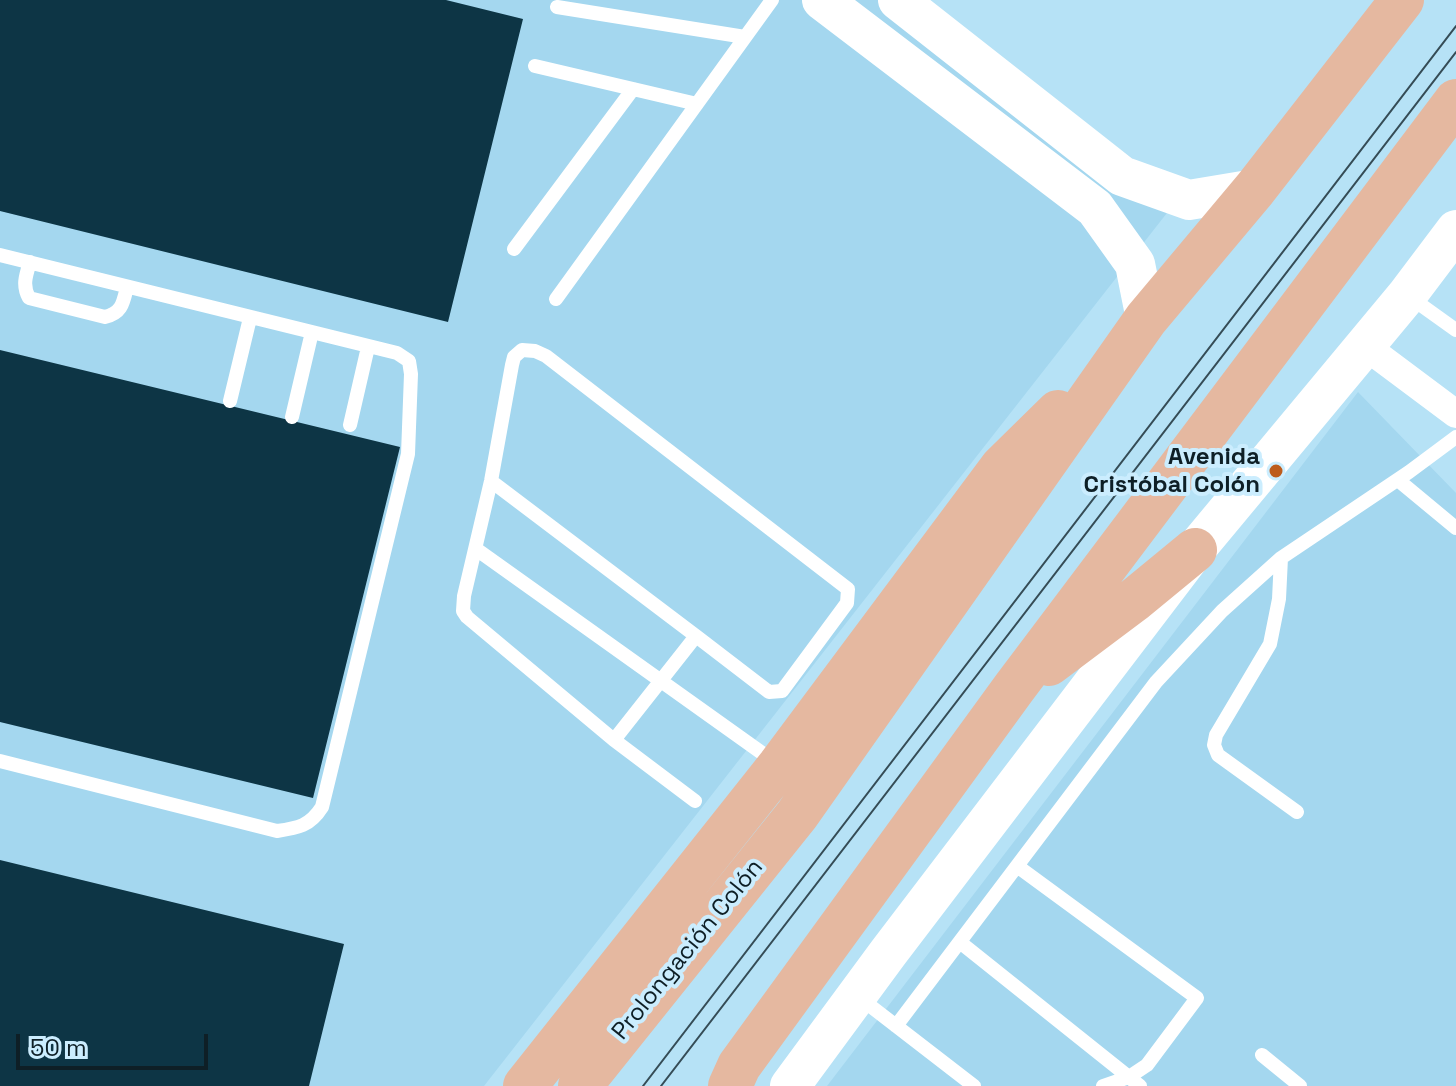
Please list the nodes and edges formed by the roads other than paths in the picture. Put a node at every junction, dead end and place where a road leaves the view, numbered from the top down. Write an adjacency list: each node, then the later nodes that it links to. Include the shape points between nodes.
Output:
1 (772, 0): 6 (lane)
2 (822, 0): 20 (street, via 1095,208 1135,264)
3 (898, 0): 11 (street, via 1122,176 1189,200)
4 (1402, 0): 11 (main road)
5 (557, 7): 6 (lane)
6 (745, 37): 10 (lane)
7 (535, 66): 8 (lane)
8 (633, 89): 10 (lane); 13 (lane)
9 (1456, 101): 38 (main road)
10 (697, 104): 18 (lane)
11 (1255, 189): 20 (main road)
12 (1456, 230): 17 (street)
13 (514, 249)
14 (0, 255): 15 (lane)
15 (30, 262): 16 (lane); 16 (lane, via 25,282 29,298 105,317 121,307)
16 (127, 287): 19 (lane)
17 (1407, 295): 21 (lane); 23 (street)
18 (556, 299)
19 (250, 318): 22 (lane); 25 (lane)
20 (1139, 330): 41 (main road, via 1002,467); 52 (main road, Prolongación Colón, via 797,815)
21 (1456, 330)
22 (312, 332): 24 (lane); 27 (lane)
23 (1365, 346): 26 (street); 34 (street)
24 (368, 347): 28 (lane); 40 (lane, via 409,361 411,433 322,807 313,822 277,831)
25 (230, 401)
26 (1456, 414)
27 (292, 417)
28 (350, 425)
29 (1456, 437): 30 (lane)
30 (1398, 480): 32 (lane); 35 (lane)
31 (491, 481): 33 (lane); 36 (lane); 36 (lane, via 514,357 522,350 535,351 807,556 849,594 779,693 769,692)
32 (1456, 528)
33 (476, 549): 37 (lane); 39 (lane, via 463,603 467,617)
34 (1195, 550): 38 (main road); 46 (street)
35 (1281, 558): 43 (lane, via 1270,644 1214,745 1218,755); 44 (lane, via 1156,682)
36 (696, 636): 37 (lane)
37 (661, 680): 39 (lane); 41 (lane)
38 (1014, 688): 49 (main road)
39 (614, 740): 42 (lane)
40 (0, 761)
41 (779, 766): 51 (main road)
42 (695, 801)
43 (1297, 812)
44 (1017, 866): 45 (lane); 50 (lane, via 1197,998)
45 (961, 943): 47 (lane); 50 (lane)
46 (857, 995): 47 (lane); 53 (street)
47 (896, 1026): 54 (lane)
48 (1262, 1055): 56 (lane)
49 (734, 1076)
50 (1135, 1082): 55 (lane)
51 (525, 1086)
52 (580, 1086)
53 (790, 1086)
54 (974, 1086)
55 (1103, 1086)
56 (1300, 1086)

